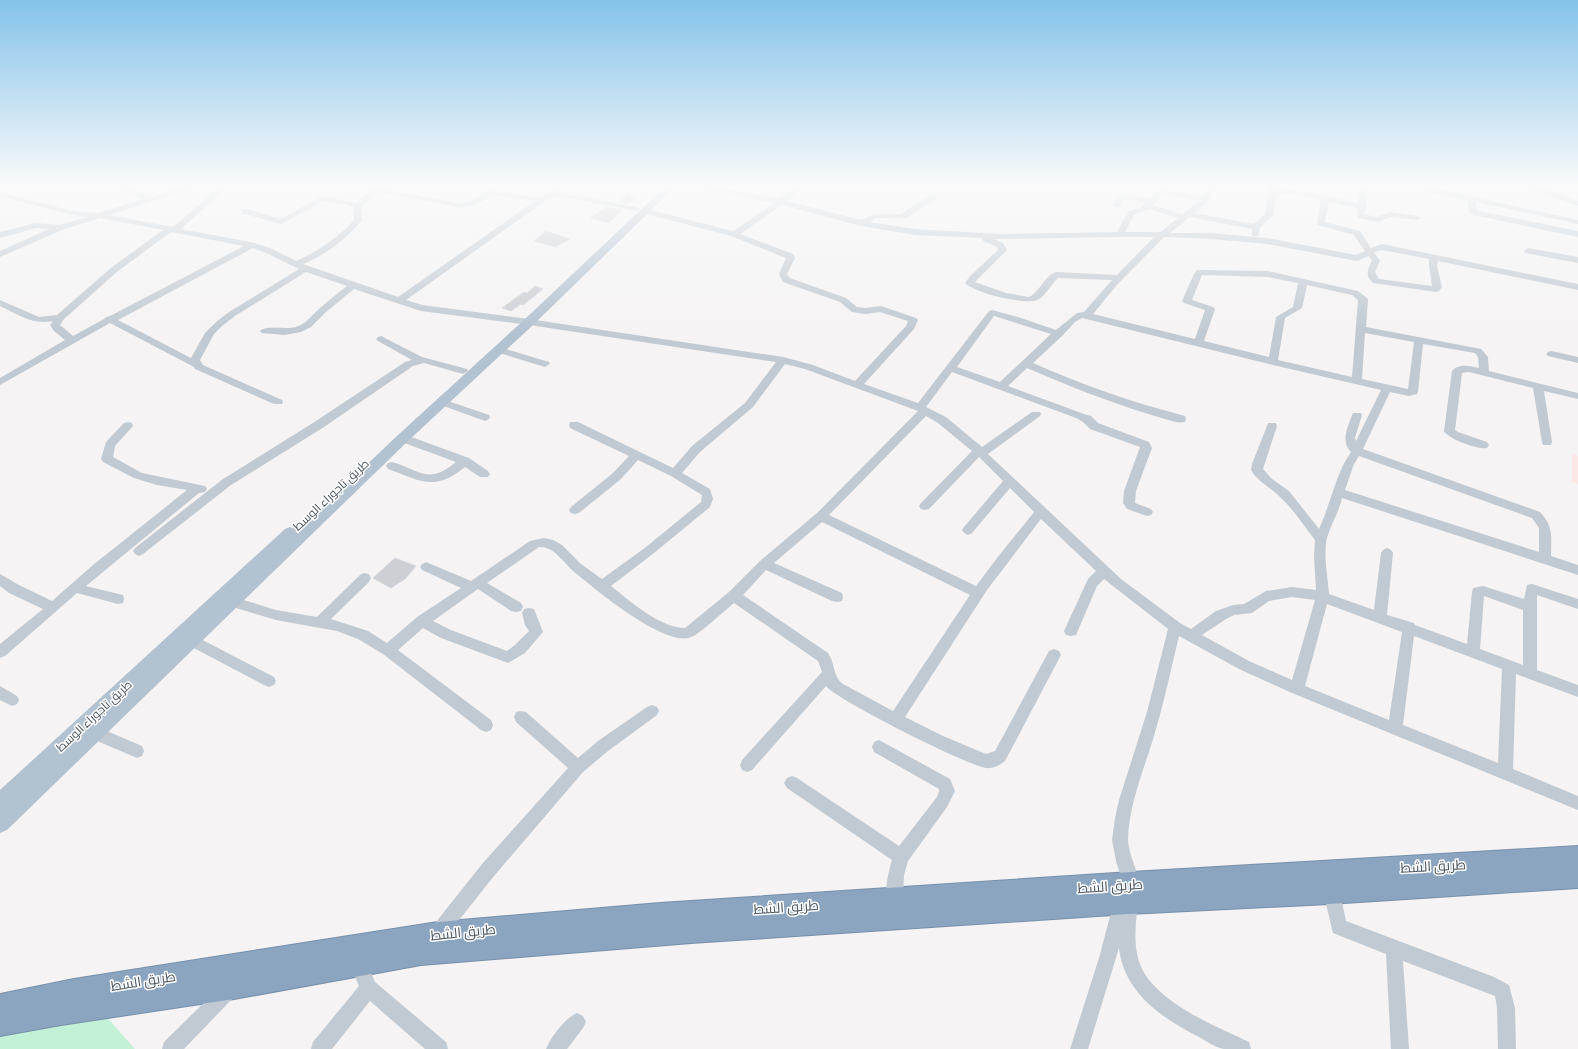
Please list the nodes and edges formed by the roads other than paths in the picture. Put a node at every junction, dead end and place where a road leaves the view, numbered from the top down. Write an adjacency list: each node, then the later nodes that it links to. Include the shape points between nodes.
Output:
1 (47, 234): 18 (street)
2 (165, 234): 29 (street, via 115,269)
3 (191, 234): 15 (street)
4 (343, 234): 21 (street, via 301,262)
5 (493, 234): 26 (street)
6 (616, 234): 31 (main road)
7 (734, 234): 53 (street, via 790,256 783,274 786,280 843,300 855,310 881,309 912,320 911,328)
8 (945, 234): 13 (street)
9 (1120, 234): 12 (street); 13 (street)
10 (1255, 234): 14 (street)
11 (1358, 234): 16 (street)
12 (1162, 235): 14 (street); 22 (street)
13 (977, 236): 22 (street, via 1003,247 1003,250 970,283 1015,299 1033,298 1044,291 1056,275)
14 (1254, 240): 16 (street, via 1357,258)
15 (252, 246): 21 (street, via 269,251); 30 (street)
16 (1369, 251): 19 (street, via 1382,247); 19 (street, via 1376,260 1371,272 1376,280 1434,290 1438,289 1433,266)
17 (1528, 251): 20 (street)
18 (0, 254)
19 (1434, 258): 25 (street)
20 (1578, 260)
21 (300, 267): 24 (street); 45 (street, via 219,324 202,346 195,360)
22 (1119, 278): 28 (street)
23 (1303, 281): 32 (street, via 1355,293 1362,297); 38 (street, via 1263,273 1200,272 1187,301 1210,309); 44 (street, via 1296,308 1282,317)
24 (352, 286): 26 (street); 33 (street, via 308,325 284,332)
25 (1578, 287)
26 (399, 301): 31 (street, via 433,310)
27 (0, 303): 29 (street, via 37,320)
28 (1087, 315): 34 (street, via 1077,316); 38 (street)
29 (60, 317): 37 (street, via 55,325 57,329)
30 (109, 319): 37 (street); 45 (street)
31 (524, 321): 39 (main road); 42 (street); 49 (main road, طريق تاجوراء الوسط)
32 (1360, 329): 36 (street); 52 (street)
33 (265, 331)
34 (1059, 334): 47 (street); 48 (street, via 992,313)
35 (381, 339): 41 (street)
36 (1419, 339): 50 (street, via 1478,351 1483,357); 56 (street, via 1413,392)
37 (72, 340): 51 (street)
38 (1198, 343): 44 (street)
39 (499, 350): 46 (street); 59 (main road)
40 (1551, 354): 43 (street)
41 (420, 360): 49 (street); 81 (street, via 403,368)
42 (783, 360): 53 (street); 76 (street, via 749,405 696,449)
43 (1578, 360)
44 (1273, 362): 52 (street)
45 (196, 364): 58 (street, via 214,375)
46 (545, 364)
47 (1027, 364): 55 (street); 64 (street, via 1158,414)
48 (951, 368): 55 (street); 60 (street)
49 (463, 371): 106 (main road, طريق تاجوراء الوسط)
50 (1484, 373): 54 (street); 70 (street, via 1464,369 1457,371 1449,431)
51 (2, 378)
52 (1357, 381): 56 (street)
53 (857, 385): 60 (street)
54 (1538, 386): 57 (street); 69 (street)
55 (1001, 387): 85 (street, via 1080,416 1094,426 1145,445 1128,503)
56 (1387, 388): 71 (street)
57 (1578, 396)
58 (278, 402)
59 (442, 402): 63 (street); 68 (main road)
60 (922, 409): 72 (street, via 942,420); 86 (street)
61 (1036, 414): 72 (street, via 998,442)
62 (1357, 416): 71 (street, via 1350,438 1353,448)
63 (485, 417)
64 (1181, 419)
65 (574, 425): 73 (street)
66 (128, 426): 79 (street, via 110,445 107,459 141,477)
67 (1272, 426): 88 (street, via 1257,470 1285,494)
68 (403, 438): 74 (street); 106 (main road)
69 (1547, 442)
70 (1483, 445)
71 (1357, 451): 80 (street); 91 (street, via 1536,515 1545,528)
72 (979, 452): 78 (street); 82 (street)
73 (637, 454): 76 (street); 83 (street, via 616,476)
74 (465, 461): 75 (street, via 436,479); 77 (street)
75 (392, 466)
76 (675, 473): 99 (street, via 708,493 706,504)
77 (484, 474)
78 (1009, 481): 84 (street); 87 (street)
79 (197, 488): 81 (street); 100 (street, via 97,568)
80 (1338, 492): 88 (street); 91 (street)
81 (211, 493): 89 (street)
82 (925, 506)
83 (575, 510)
84 (1041, 512): 95 (street); 101 (street)
85 (1147, 512)
86 (821, 516): 92 (street); 101 (street)
87 (968, 530)
88 (1322, 539): 104 (street, via 1320,557)
89 (139, 551)
90 (1387, 553): 112 (street)
91 (1545, 560): 94 (street)
92 (764, 564): 102 (street); 103 (street)
93 (426, 568): 98 (street)
94 (1578, 570)
95 (1104, 571): 115 (street); 117 (street, via 1092,583)
96 (365, 578): 114 (street)
97 (0, 579): 110 (street, via 14,589)
98 (475, 585): 99 (street, via 534,544 545,542 555,546); 108 (street); 113 (street)
99 (602, 586): 102 (street, via 653,623 682,635 693,631)
100 (76, 588): 105 (street); 110 (street)
101 (978, 593): 134 (street)
102 (734, 596): 125 (street, via 824,657)
103 (837, 597)
104 (1323, 597): 112 (street); 118 (street, via 1292,592 1266,596 1247,609 1233,610 1221,615); 128 (street)
105 (118, 599)
106 (227, 600): 114 (street, via 276,615); 119 (main road); 144 (main road, طريق تاجوراء الوسط)
107 (1578, 604): 109 (street, via 1532,589)
108 (516, 607)
109 (1531, 607): 121 (street, via 1483,591 1478,592); 126 (street)
110 (53, 608): 122 (street)
111 (529, 613): 113 (street, via 536,632 520,649 508,657 446,634)
112 (1380, 617): 116 (street)
113 (422, 621): 120 (street)
114 (320, 622): 120 (street, via 363,635)
115 (1175, 627): 118 (street); 152 (street, via 1154,712 1123,818 1120,840)
116 (1409, 628): 121 (street); 136 (street)
117 (1071, 631)
118 (1191, 636): 128 (street, via 1244,665)
119 (193, 641): 127 (street); 137 (main road)
120 (388, 650): 135 (street)
121 (1473, 651): 124 (street)
122 (0, 652)
123 (1054, 655): 134 (street, via 1000,756 994,760 986,761 975,757)
124 (1509, 665): 126 (street); 142 (street)
125 (829, 673): 134 (street, via 833,684); 140 (street)
126 (1530, 673): 129 (street)
127 (269, 681)
128 (1297, 689): 136 (street)
129 (1578, 691)
130 (0, 692): 131 (street)
131 (12, 700)
132 (652, 711): 141 (street)
133 (521, 717): 141 (street)
134 (895, 720)
135 (486, 725)
136 (1395, 729): 142 (street)
137 (96, 733): 139 (street); 146 (main road)
138 (879, 747): 147 (street, via 945,784 947,791 942,802)
139 (137, 751)
140 (747, 766)
141 (578, 767): 153 (street, via 488,870)
142 (1505, 774): 145 (street)
143 (792, 784): 147 (street)
144 (0, 803)
145 (1578, 803)
146 (0, 823)
147 (901, 857): 151 (street, via 896,875)
148 (1578, 857): 152 (highway, طريق الشط)
149 (1578, 876): 150 (highway, طريق الشط)
150 (1329, 892): 152 (highway, طريق الشط); 154 (street, via 1334,902 1339,927)
151 (895, 901): 152 (highway, طريق الشط); 153 (highway, طريق الشط, via 660,915)
152 (1129, 902): 155 (highway, طريق الشط, via 667,932 421,953); 165 (street, via 1117,920 1108,958); 166 (street, via 1126,934 1131,964 1142,985 1156,1000 1183,1019)
153 (438, 934): 158 (highway, طريق الشط, via 74,992)
154 (1394, 949): 167 (street); 168 (street, via 1503,991)
155 (359, 965): 156 (highway, طريق الشط); 157 (street)
156 (234, 986): 160 (highway, طريق الشط, via 61,1012); 161 (street)
157 (369, 988): 162 (street); 163 (street)
158 (0, 1007)
159 (577, 1022): 164 (street)
160 (0, 1024)
161 (171, 1049)
162 (320, 1049)
163 (439, 1049)
164 (555, 1049)
165 (1079, 1049)
166 (1242, 1049)
167 (1400, 1049)
168 (1507, 1049)

